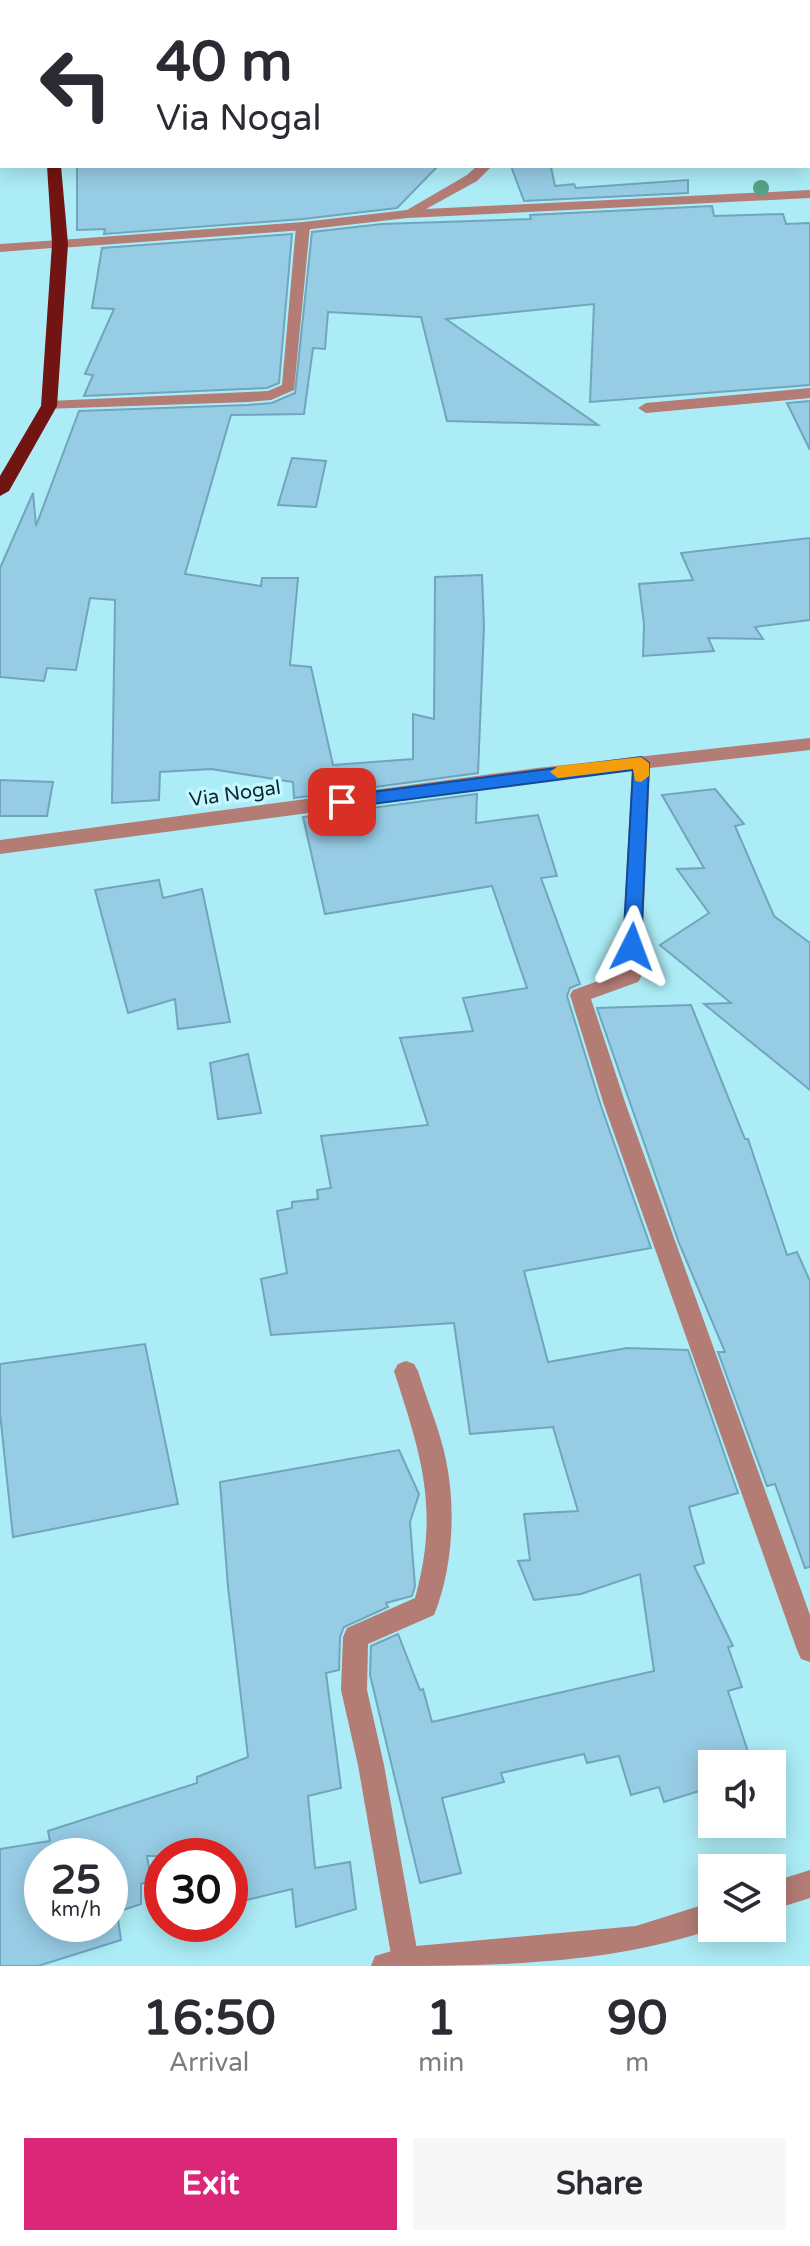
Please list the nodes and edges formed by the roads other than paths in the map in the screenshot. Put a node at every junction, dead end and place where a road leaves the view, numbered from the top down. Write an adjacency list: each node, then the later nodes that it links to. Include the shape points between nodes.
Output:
1 (54, 168): 6 (highway)
2 (483, 168): 4 (street)
3 (810, 194): 4 (street)
4 (407, 214): 5 (street)
5 (303, 226): 6 (street); 9 (street, via 289,387 271,395)
6 (60, 244): 7 (street); 9 (highway)
7 (0, 248)
8 (810, 393): 10 (street)
9 (49, 406): 11 (highway)
10 (646, 408)
11 (0, 491)
12 (810, 744): 13 (street, Via Nogal)
13 (641, 763): 14 (street, Via Nogal); 16 (street, via 631,977 580,995)
14 (0, 847)
15 (406, 1371): 20 (street, via 434,1460 434,1579 425,1606 356,1637 354,1690 371,1765)
16 (810, 1650)
17 (810, 1884): 18 (street)
18 (786, 1892)
19 (698, 1920): 20 (street, via 636,1940)
20 (395, 1963)

